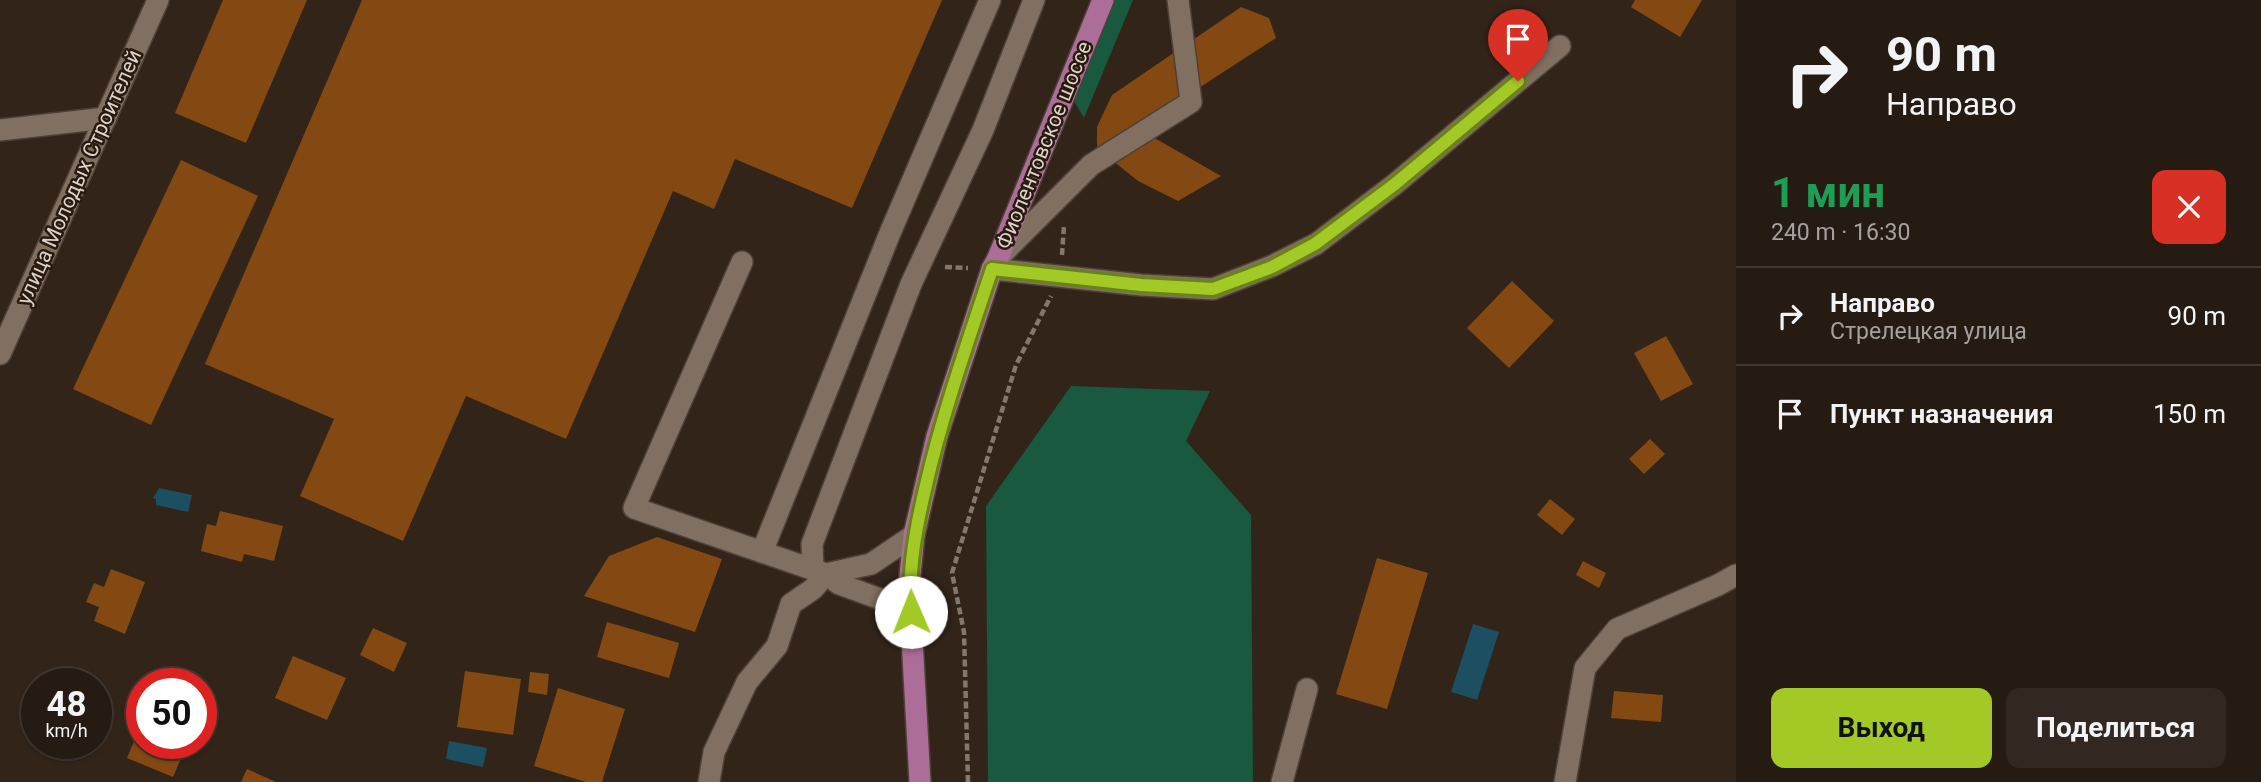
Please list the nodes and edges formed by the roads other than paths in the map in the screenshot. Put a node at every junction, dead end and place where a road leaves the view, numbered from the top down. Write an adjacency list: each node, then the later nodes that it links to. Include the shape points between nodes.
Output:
1 (158, 0): 7 (street, улица Молодых Строителей)
2 (990, 0): 14 (street)
3 (1034, 0): 15 (street, via 983,130 920,266 812,544)
4 (1102, 0): 10 (main road, Фиолентовское шоссе)
5 (1178, 0): 10 (street, via 1191,102 1091,165)
6 (1560, 46): 10 (street, via 1395,184 1315,244 1272,267 1213,289 1141,285)
7 (106, 118): 8 (street); 11 (street, улица Молодых Строителей)
8 (0, 130)
9 (742, 262): 14 (street, via 634,508)
10 (995, 264): 13 (main road, Фиолентовское шоссе, via 937,436)
11 (10, 313): 12 (street, улица Молодых Строителей)
12 (0, 354)
13 (914, 535): 15 (street, via 871,564); 17 (main road, Фиолентовское шоссе, via 909,585)
14 (762, 552): 15 (street)
15 (820, 572): 17 (street, via 883,600); 19 (street, via 813,589 791,604 777,646 747,682 714,752)
16 (1736, 575): 22 (street, via 1617,629 1585,668)
17 (913, 638): 20 (main road, Фиолентовское шоссе)
18 (1307, 689): 21 (street)
19 (709, 782)
20 (920, 782)
21 (1282, 782)
22 (1565, 782)

